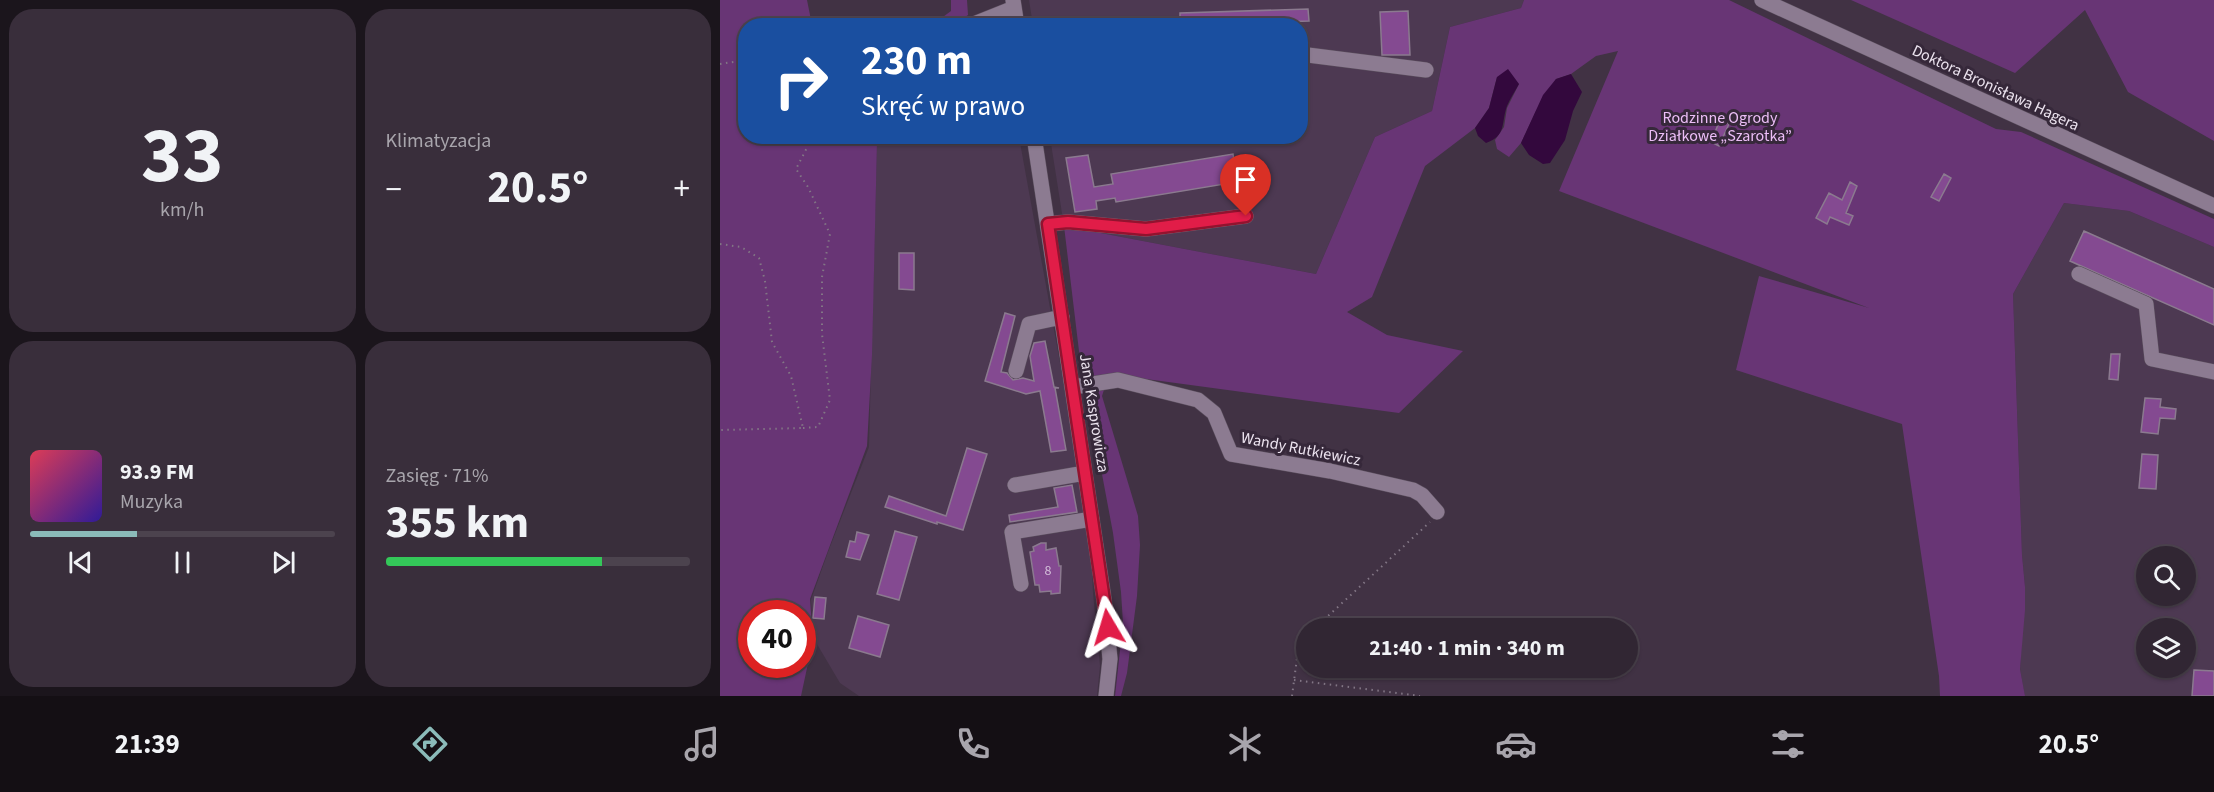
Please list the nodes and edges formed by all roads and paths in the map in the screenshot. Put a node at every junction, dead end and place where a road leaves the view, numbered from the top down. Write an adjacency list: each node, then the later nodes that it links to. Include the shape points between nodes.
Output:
1 (1762, 0): 10 (street, Doktora Bronisława Hagera)
2 (1014, 4): 3 (street)
3 (985, 18)
4 (1308, 55): 7 (street)
5 (738, 61): 6 (path)
6 (720, 64)
7 (1426, 70)
8 (809, 144): 19 (path, via 796,169 830,234 822,277 822,334 830,400 818,427)
9 (1035, 144): 12 (street, Jana Kasprowicza)
10 (2214, 206)
11 (1246, 216): 12 (street, via 1146,229 1068,222)
12 (1048, 224): 15 (street, Jana Kasprowicza)
13 (720, 244): 19 (path, via 741,247 759,258 772,342 791,376)
14 (2079, 274): 17 (street, via 2145,303 2152,359)
15 (1062, 317): 16 (street, via 1029,324); 18 (street, Jana Kasprowicza)
16 (1016, 371)
17 (2214, 372)
18 (1072, 387): 21 (street, Jana Kasprowicza); 23 (street, Wandy Rutkiewicz, via 1118,380 1198,400 1214,413 1231,454 1413,490)
19 (803, 428): 20 (path)
20 (720, 430)
21 (1085, 473): 22 (street); 24 (street, Jana Kasprowicza)
22 (1015, 485)
23 (1437, 512): 26 (path)
24 (1092, 519): 25 (street, via 1012,532); 29 (street, Jana Kasprowicza, via 1108,627)
25 (1021, 584)
26 (1326, 618)
27 (1296, 665): 28 (path)
28 (1294, 680): 30 (path); 31 (path)
29 (1106, 696)
30 (1292, 696)
31 (1420, 696)

